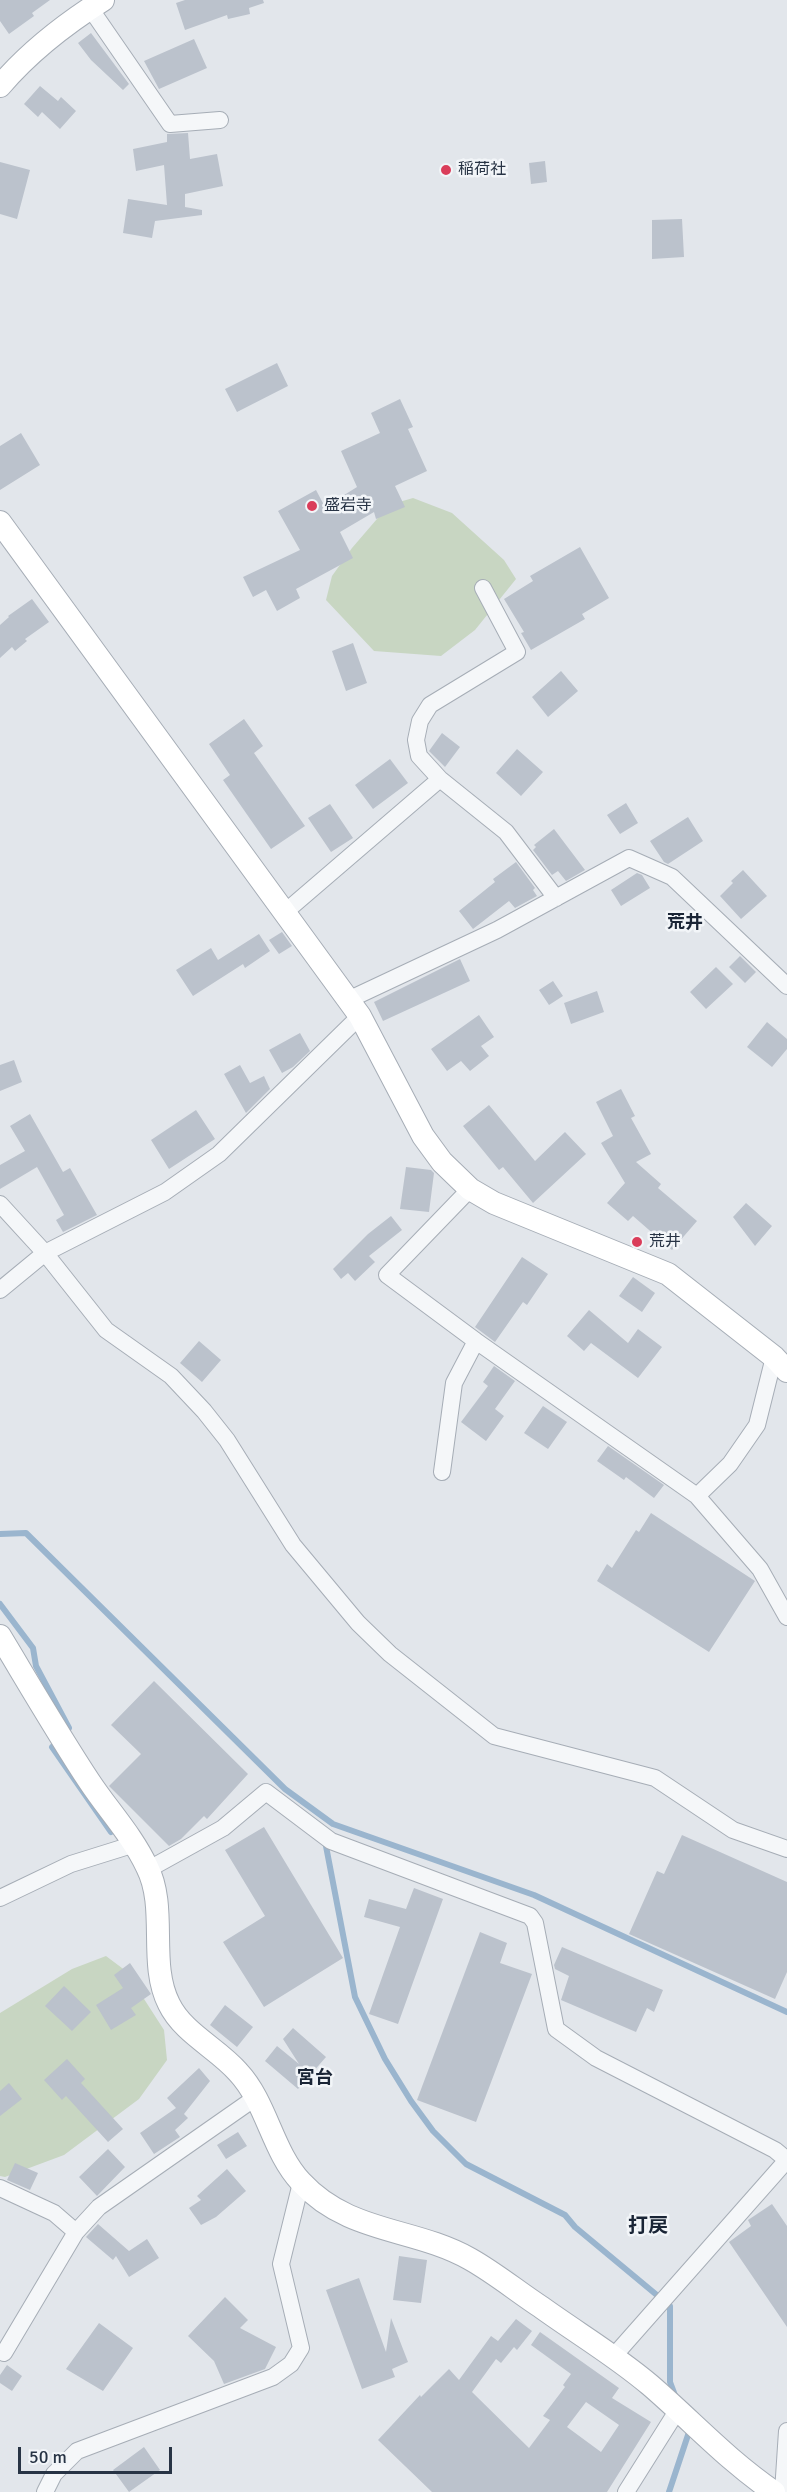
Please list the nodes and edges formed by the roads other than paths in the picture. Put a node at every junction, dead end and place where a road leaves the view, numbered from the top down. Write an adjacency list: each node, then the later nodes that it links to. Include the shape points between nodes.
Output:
1 (96, 4): 2 (street, via 44,42); 3 (street, via 170,124)
2 (0, 86)
3 (220, 120)
4 (0, 522): 8 (street)
5 (483, 588): 6 (street, via 517,652 430,705 420,720 416,740 420,756)
6 (440, 779): 7 (street, via 506,832); 8 (street)
7 (556, 898): 9 (street, via 629,858 672,877); 10 (street)
8 (284, 913): 10 (street)
9 (787, 986)
10 (354, 1008): 11 (street, via 423,1136 442,1162); 13 (street, via 219,1154 165,1192)
11 (470, 1189): 15 (street, via 387,1275); 16 (street, via 494,1203 668,1274)
12 (0, 1204): 13 (street)
13 (45, 1253): 14 (street); 22 (street, via 106,1329 192,1396 227,1440 293,1545 358,1623 390,1654 494,1736 656,1778 733,1830)
14 (0, 1290)
15 (476, 1341): 17 (street, via 454,1383); 18 (street)
16 (780, 1364): 18 (street, via 757,1425 730,1464)
17 (442, 1472)
18 (697, 1496): 19 (street, via 760,1569)
19 (787, 1617)
20 (0, 1636): 21 (street, via 91,1784)
21 (135, 1844): 23 (street); 24 (street, via 71,1864)
22 (787, 1850)
23 (149, 1869): 25 (street, via 155,1888 161,1979 169,2004 186,2026 239,2073); 30 (street, via 223,1827 266,1792 331,1841 530,1916 535,1923 556,2029 596,2058 775,2150 787,2160)
24 (0, 1898)
25 (255, 2098): 26 (street, via 286,2164); 28 (street, via 99,2207)
26 (301, 2183): 30 (street, via 324,2204 359,2222 436,2244 470,2260); 33 (street, via 281,2264 301,2348 291,2364 273,2377 77,2451 54,2474)
27 (0, 2188): 28 (street, via 54,2213)
28 (76, 2232): 29 (street)
29 (4, 2353)
30 (612, 2356): 31 (street)
31 (677, 2411): 34 (street); 35 (street)
32 (787, 2432): 36 (street)
33 (45, 2492)
34 (626, 2492)
35 (774, 2492)
36 (783, 2492)

